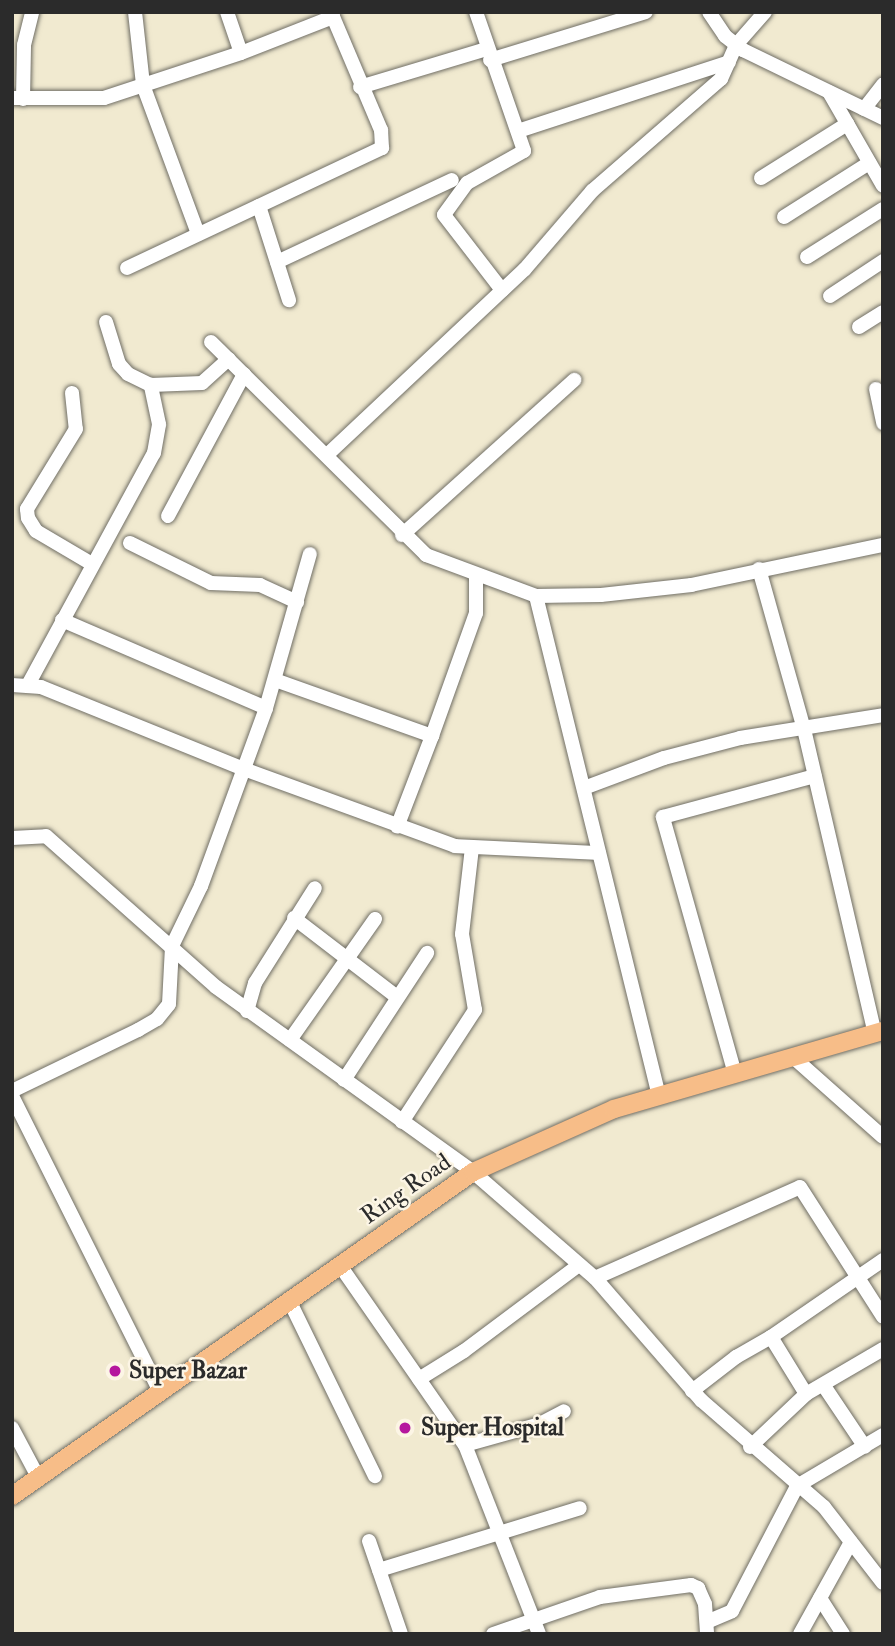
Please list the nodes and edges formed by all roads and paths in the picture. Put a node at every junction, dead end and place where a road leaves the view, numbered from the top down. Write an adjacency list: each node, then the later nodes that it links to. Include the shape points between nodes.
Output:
1 (32, 12): 17 (street)
2 (135, 12): 13 (street)
3 (227, 12): 10 (street)
4 (476, 12): 11 (street)
5 (646, 12): 11 (street)
6 (709, 12): 9 (street)
7 (765, 12): 9 (street)
8 (332, 15): 10 (street); 15 (street)
9 (736, 45): 12 (street); 16 (street)
10 (242, 53): 13 (street)
11 (489, 54): 15 (street); 21 (street)
12 (729, 62): 21 (street); 34 (street, via 721,79 592,191)
13 (144, 85): 17 (street, via 91,99); 29 (street)
14 (883, 85): 18 (street)
15 (360, 87): 26 (street, via 381,130 382,148)
16 (829, 92): 18 (street); 20 (street)
17 (17, 99)
18 (864, 109): 19 (street)
19 (883, 118)
20 (848, 124): 22 (street); 23 (street)
21 (518, 131): 34 (street, via 524,151 467,183 444,215)
22 (869, 163): 25 (street); 28 (street)
23 (761, 178)
24 (452, 180): 32 (street)
25 (883, 186)
26 (259, 206): 29 (street); 32 (street)
27 (883, 209): 30 (street)
28 (784, 217)
29 (198, 234): 33 (street)
30 (807, 257)
31 (883, 261): 35 (street)
32 (277, 262): 36 (street)
33 (127, 268)
34 (502, 290): 48 (street)
35 (830, 296)
36 (289, 300)
37 (883, 312): 39 (street)
38 (106, 321): 44 (street, via 119,364)
39 (859, 327)
40 (211, 342): 41 (street)
41 (229, 359): 42 (street); 44 (street, via 202,383)
42 (244, 374): 48 (street); 49 (street)
43 (574, 380): 50 (street)
44 (151, 385): 54 (street, via 159,424 154,453)
45 (876, 389): 47 (street)
46 (72, 393): 54 (street, via 76,429 27,509 28,518 36,531)
47 (883, 423)
48 (328, 454): 50 (street)
49 (168, 516)
50 (402, 535): 56 (street, via 426,555)
51 (130, 543): 58 (street, via 211,583 260,585)
52 (883, 545): 55 (street)
53 (310, 555): 58 (street)
54 (92, 564): 59 (street)
55 (758, 569): 57 (street, via 667,588); 65 (street)
56 (477, 575): 57 (street); 66 (street, via 476,613)
57 (536, 596): 69 (street)
58 (297, 602): 60 (street)
59 (62, 620): 61 (street); 63 (street)
60 (275, 680): 63 (street); 66 (street)
61 (29, 683): 62 (street); 67 (street)
62 (12, 685)
63 (266, 708): 67 (street)
64 (883, 715): 65 (street)
65 (804, 729): 68 (street); 69 (street, via 740,738 664,758)
66 (432, 736): 70 (street)
67 (241, 768): 70 (street); 77 (street, via 201,886)
68 (816, 776): 82 (street); 85 (street, via 663,817)
69 (584, 788): 73 (street)
70 (397, 827): 72 (street)
71 (12, 838): 77 (street, via 46,836)
72 (471, 848): 73 (street); 89 (street, via 462,934 475,1010)
73 (599, 853): 88 (street)
74 (315, 888): 75 (street)
75 (294, 918): 79 (street); 81 (street, via 255,984)
76 (374, 919): 79 (street)
77 (172, 946): 81 (street); 87 (street, via 169,1004 164,1013)
78 (426, 953): 80 (street)
79 (348, 956): 80 (street); 83 (street)
80 (397, 997): 86 (street)
81 (247, 1011): 83 (street)
82 (879, 1032): 84 (main road, Ring Road)
83 (290, 1040): 86 (street)
84 (793, 1057): 85 (main road, Ring Road); 90 (street)
85 (735, 1074): 88 (main road, Ring Road)
86 (344, 1080): 89 (street)
87 (12, 1093): 103 (street)
88 (659, 1097): 91 (main road, Ring Road, via 604,1113)
89 (402, 1122): 91 (street)
90 (883, 1137)
91 (473, 1172): 93 (main road, Ring Road); 94 (street)
92 (883, 1260): 96 (street)
93 (339, 1264): 97 (main road, Ring Road, via 312,1289); 101 (street)
94 (579, 1265): 95 (street); 101 (street, via 464,1352)
95 (595, 1278): 96 (street, via 800,1187); 104 (street)
96 (857, 1279): 98 (street); 99 (street)
97 (289, 1300): 103 (main road, Ring Road, via 227,1349); 112 (street)
98 (883, 1317)
99 (771, 1337): 104 (street); 105 (street)
100 (883, 1349): 102 (street)
101 (419, 1379): 109 (street)
102 (824, 1387): 105 (street); 111 (street)
103 (160, 1391): 113 (main road, Ring Road)
104 (692, 1391): 110 (street)
105 (806, 1394): 110 (street)
106 (564, 1411): 109 (street, via 540,1424)
107 (12, 1428): 113 (street)
108 (883, 1435): 111 (street)
109 (465, 1445): 117 (street)
110 (750, 1447): 114 (street)
111 (865, 1447): 114 (street)
112 (375, 1476)
113 (38, 1477): 115 (main road, Ring Road)
114 (797, 1486): 119 (street, via 824,1507); 124 (street, via 732,1611)
115 (12, 1496)
116 (580, 1508): 117 (street)
117 (497, 1532): 120 (street); 123 (street)
118 (369, 1541): 120 (street)
119 (851, 1542): 121 (street); 122 (street)
120 (379, 1570): 125 (street)
121 (883, 1583)
122 (820, 1598): 128 (street); 129 (street)
123 (534, 1619): 124 (street, via 600,1597 691,1585 701,1593); 126 (street); 127 (street)
124 (708, 1628)
125 (401, 1634)
126 (493, 1634)
127 (540, 1634)
128 (800, 1634)
129 (843, 1634)

